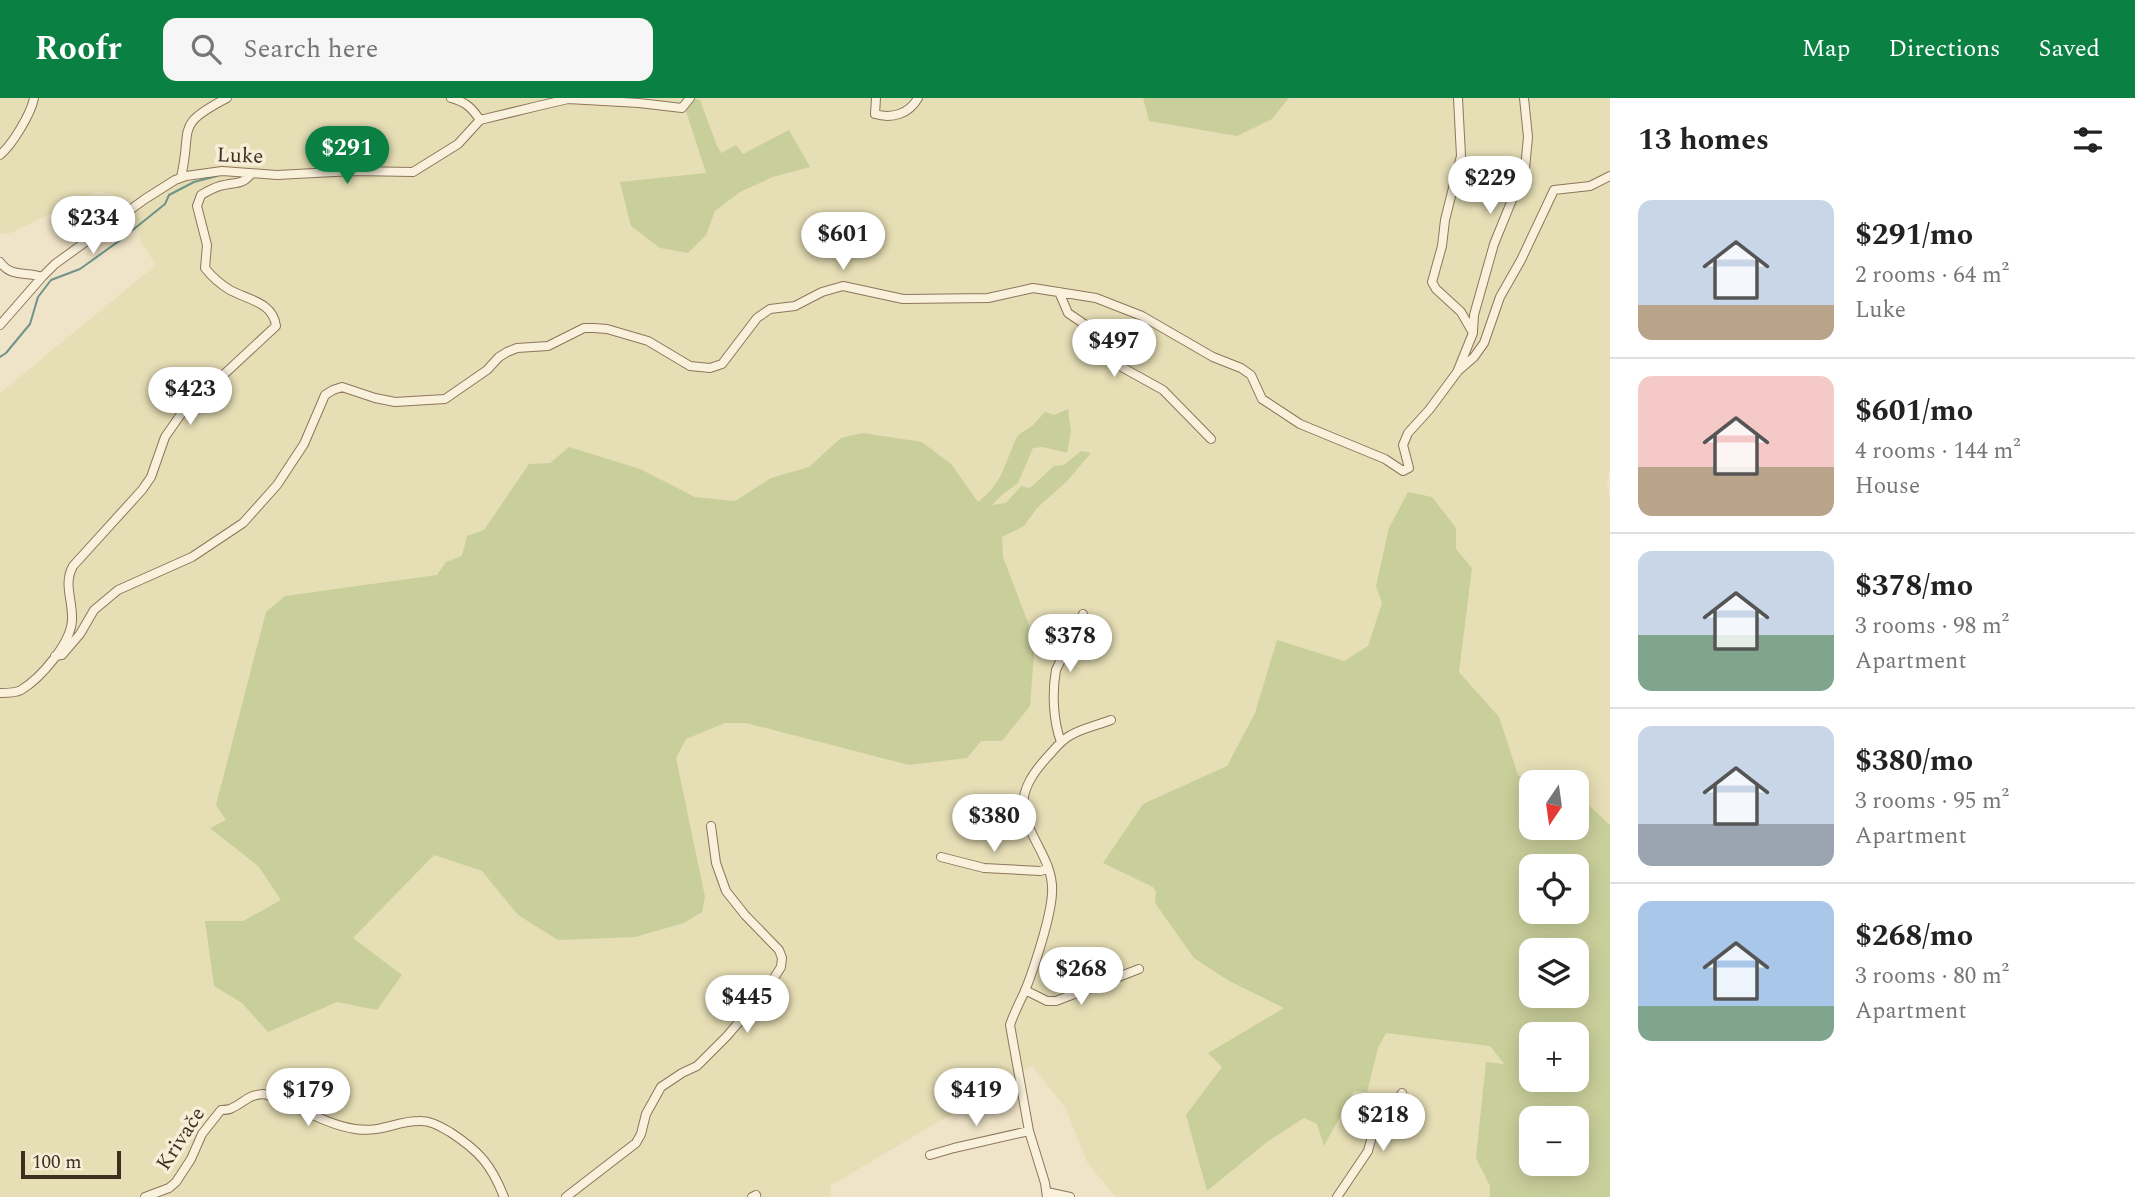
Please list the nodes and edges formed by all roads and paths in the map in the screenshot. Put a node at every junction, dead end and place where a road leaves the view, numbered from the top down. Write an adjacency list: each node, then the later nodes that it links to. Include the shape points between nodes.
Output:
1 (34, 98): 10 (street, via 31,110)
2 (227, 98): 13 (street, via 189,124)
3 (451, 98): 9 (street, via 468,104)
4 (690, 98): 9 (street, via 682,108 568,99)
5 (876, 98): 6 (street, via 875,114 886,117 907,111)
6 (919, 98)
7 (1458, 98): 18 (street, via 1461,156 1432,282 1461,312)
8 (1524, 98): 18 (street, via 1525,168 1494,244)
9 (480, 120): 11 (street, Luke, via 458,144 413,172)
10 (0, 155)
11 (251, 174): 13 (street, Luke, via 210,171); 22 (street, via 239,184 201,195 197,206 206,245 205,268 232,291 265,306 276,326 186,407 165,436 142,490 73,566 67,584 71,627)
12 (1610, 176): 19 (street, via 1590,186 1554,190 1500,297 1484,343 1475,358)
13 (181, 177): 15 (street)
14 (0, 262): 15 (street, via 11,272)
15 (42, 276): 17 (street)
16 (1059, 292): 19 (street, via 1097,298 1142,316 1241,368 1251,375 1262,399 1300,424 1403,471 1409,468 1403,445 1408,433); 20 (street, via 1068,313 1097,335 1110,358 1163,390); 22 (street, via 1033,288 988,298 903,299 844,286 795,306 770,309 757,318 722,363 710,368 690,366 648,341 607,329 584,328 548,346 507,352 445,399 395,402 342,387 332,390 325,395 304,444 277,485 243,523 192,557 118,590 94,610 62,655)
17 (0, 324)
18 (1473, 333): 19 (street)
19 (1458, 371)
20 (1212, 439)
21 (1083, 614): 25 (street, via 1054,680)
22 (55, 656): 23 (street, via 19,691)
23 (0, 693)
24 (1111, 720): 25 (street)
25 (1061, 742): 28 (street, via 1032,774 1024,807)
26 (711, 826): 38 (street, via 726,891 779,950 781,967 767,989 697,1066 661,1087 636,1143)
27 (941, 857): 28 (street, via 984,868)
28 (1048, 869): 30 (street, via 1052,881 1049,913)
29 (1139, 969): 30 (street, via 1056,1001)
30 (1025, 990): 32 (street, via 1010,1025)
31 (1402, 1093): 40 (street)
32 (1029, 1131): 33 (street); 35 (street)
33 (930, 1155)
34 (160, 1194): 36 (street, Krivače); 37 (street, Krivače, via 176,1182 221,1110 264,1094 354,1129 375,1131 421,1120 436,1125 475,1149)
35 (1047, 1194): 39 (street)
36 (145, 1197)
37 (504, 1197)
38 (566, 1197)
39 (1070, 1197)
40 (1337, 1197)

